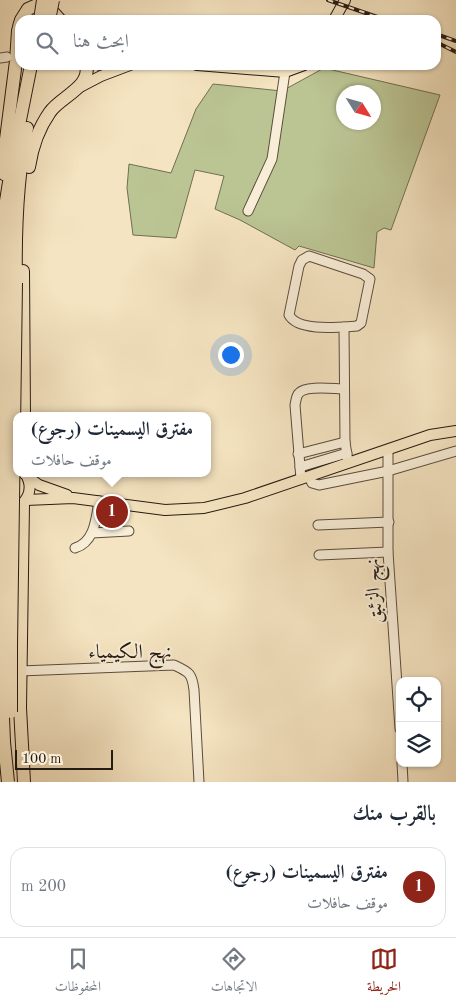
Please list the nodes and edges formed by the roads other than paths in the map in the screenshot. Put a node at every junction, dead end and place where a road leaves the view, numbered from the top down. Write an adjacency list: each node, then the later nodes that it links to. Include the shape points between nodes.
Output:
1 (43, 0): 5 (highway, bridge)
2 (53, 0): 6 (highway, bridge)
3 (344, 0): 8 (main road)
4 (25, 15): 7 (highway, via 28,9 37,5)
5 (41, 15)
6 (50, 15)
7 (56, 15)
8 (336, 15)
9 (15, 69): 19 (highway, via 3,170)
10 (30, 70): 18 (highway)
11 (39, 70): 18 (highway)
12 (87, 70): 17 (highway)
13 (117, 70): 17 (main road)
14 (260, 70): 16 (main road)
15 (290, 70): 16 (main road)
16 (285, 72): 21 (street, via 272,159)
17 (80, 87): 22 (highway, via 52,110 35,140 26,200)
18 (20, 144): 19 (highway); 22 (highway)
19 (8, 185): 20 (highway)
20 (6, 201): 23 (highway); 24 (highway)
21 (248, 211)
22 (17, 220): 24 (highway); 27 (highway, via 22,237)
23 (0, 225)
24 (11, 283): 59 (highway, bridge, via 1,668); 60 (highway, bridge, via 11,673)
25 (344, 327): 25 (street, via 361,323 370,280 363,274 306,257 299,266 289,315 291,319 308,326); 26 (street)
26 (344, 389): 29 (street); 32 (street, via 311,388 297,395)
27 (24, 412)
28 (456, 431): 30 (main road)
29 (345, 442): 32 (street); 33 (street)
30 (388, 450): 34 (main road); 38 (street, نهج الزئبق)
31 (456, 451): 38 (street)
32 (298, 454): 37 (street)
33 (347, 458): 34 (main road); 37 (street); 42 (main road)
34 (360, 459): 39 (street)
35 (0, 466): 36 (main road)
36 (13, 466)
37 (300, 467): 42 (street)
38 (388, 471): 39 (street); 47 (street, نهج الزئبق)
39 (362, 476): 42 (street, via 314,485)
40 (27, 477): 45 (main road, via 30,489)
41 (30, 477): 43 (main road, via 39,485)
42 (305, 478): 44 (main road, via 204,508 165,510)
43 (73, 498): 44 (main road); 45 (main road)
44 (99, 501): 50 (street)
45 (24, 502): 46 (main road, via 10,509); 54 (highway)
46 (0, 508)
47 (389, 522): 48 (street); 52 (street, نهج الزئبق)
48 (318, 525)
49 (129, 531): 50 (street)
50 (92, 533): 51 (street, via 84,544)
51 (75, 548)
52 (388, 552): 53 (street); 55 (street, نهج الزئبق)
53 (319, 555)
54 (20, 671): 61 (highway); 62 (street, نهج الكيمياء, via 174,665 189,673 193,679)
55 (400, 722)
56 (402, 767): 63 (street)
57 (0, 774): 58 (highway)
58 (1, 782)
59 (8, 782)
60 (17, 782)
61 (24, 782)
62 (199, 782)
63 (403, 782)

